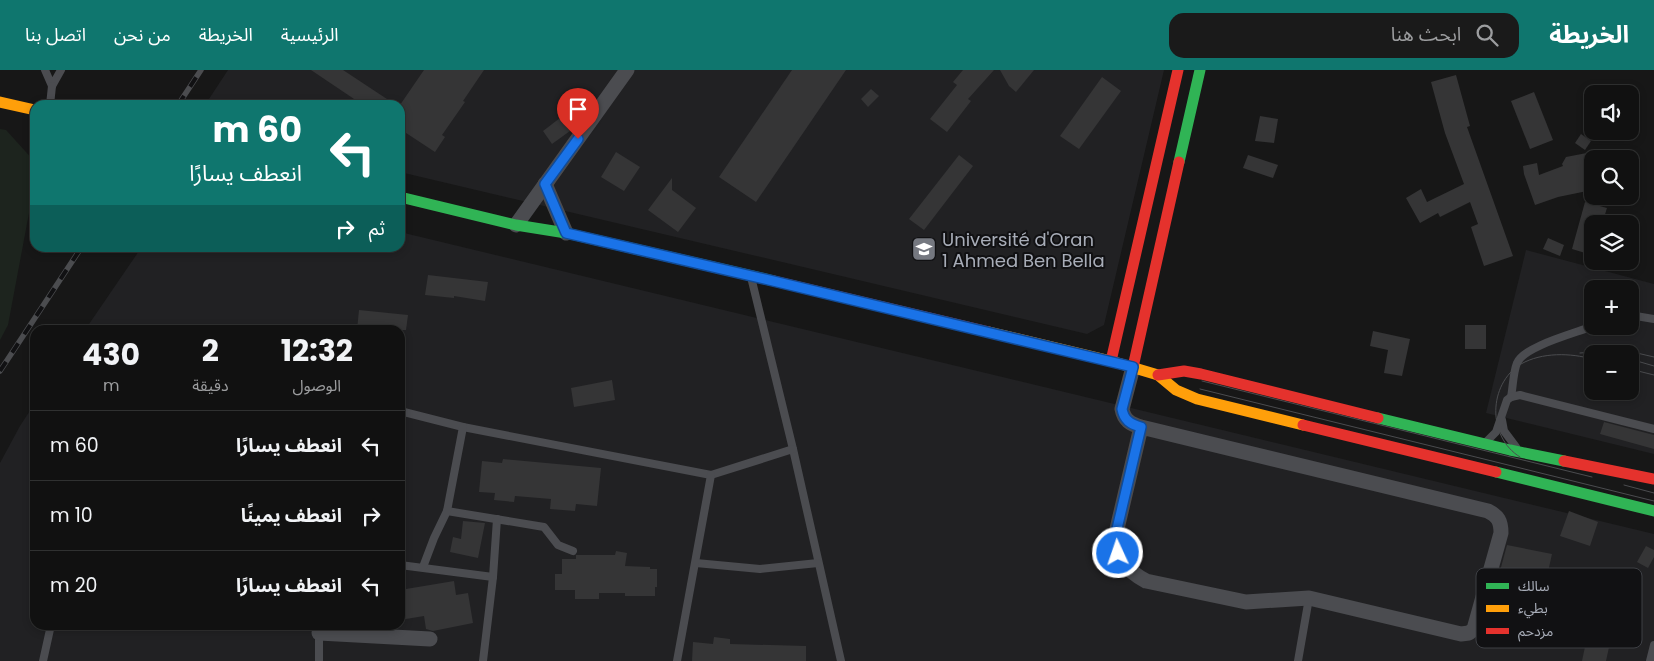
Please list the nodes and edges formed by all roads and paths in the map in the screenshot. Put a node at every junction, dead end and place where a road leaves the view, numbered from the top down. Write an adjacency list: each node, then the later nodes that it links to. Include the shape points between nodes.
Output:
1 (45, 70): 6 (lane)
2 (61, 70): 6 (lane)
3 (628, 70): 10 (street)
4 (1178, 70): 18 (main road)
5 (1200, 70): 19 (main road)
6 (52, 86): 7 (lane)
7 (51, 100)
8 (0, 102): 9 (main road)
9 (30, 109)
10 (545, 184): 12 (street); 13 (street)
11 (405, 198): 12 (main road)
12 (516, 225): 13 (main road)
13 (566, 233): 14 (main road)
14 (750, 275): 18 (main road); 28 (lane)
15 (1639, 316): 16 (lane)
16 (1654, 319)
17 (1584, 329): 21 (lane, via 1534,348 1524,355 1517,363)
18 (1111, 361): 19 (main road)
19 (1133, 367): 20 (main road); 25 (street, via 1122,409 1127,421)
20 (1158, 375): 27 (main road, via 1184,371 1202,374); 33 (main road, via 1176,390 1197,399)
21 (1511, 398): 23 (lane, via 1505,405); 26 (lane, via 1520,395)
22 (405, 412): 24 (lane)
23 (1502, 418): 27 (lane, via 1492,437); 29 (lane, via 1504,431)
24 (464, 427): 30 (lane); 32 (lane)
25 (1141, 427): 40 (street, via 1488,511 1501,523); 42 (street, via 1115,544 1130,570 1146,582 1246,602)
26 (1654, 429)
27 (1480, 442): 29 (main road)
28 (794, 449): 30 (lane); 37 (lane)
29 (1525, 453): 31 (main road)
30 (711, 475): 36 (lane)
31 (1654, 479)
32 (447, 511): 34 (lane); 39 (lane)
33 (1654, 511)
34 (497, 519): 35 (lane, via 544,527 558,545); 41 (lane)
35 (573, 551)
36 (696, 563): 37 (lane, via 760,569); 52 (lane)
37 (818, 563): 53 (lane)
38 (405, 565): 39 (lane)
39 (423, 567): 41 (lane)
40 (1492, 568)
41 (493, 577): 51 (lane)
42 (1309, 598): 43 (street, via 1461,634 1469,633); 54 (lane)
43 (1476, 625)
44 (50, 630): 49 (lane)
45 (320, 630): 50 (lane)
46 (331, 630): 47 (street)
47 (430, 639)
48 (1654, 645): 55 (lane)
49 (43, 661)
50 (319, 661)
51 (483, 661)
52 (677, 661)
53 (841, 661)
54 (1298, 661)
55 (1650, 661)

